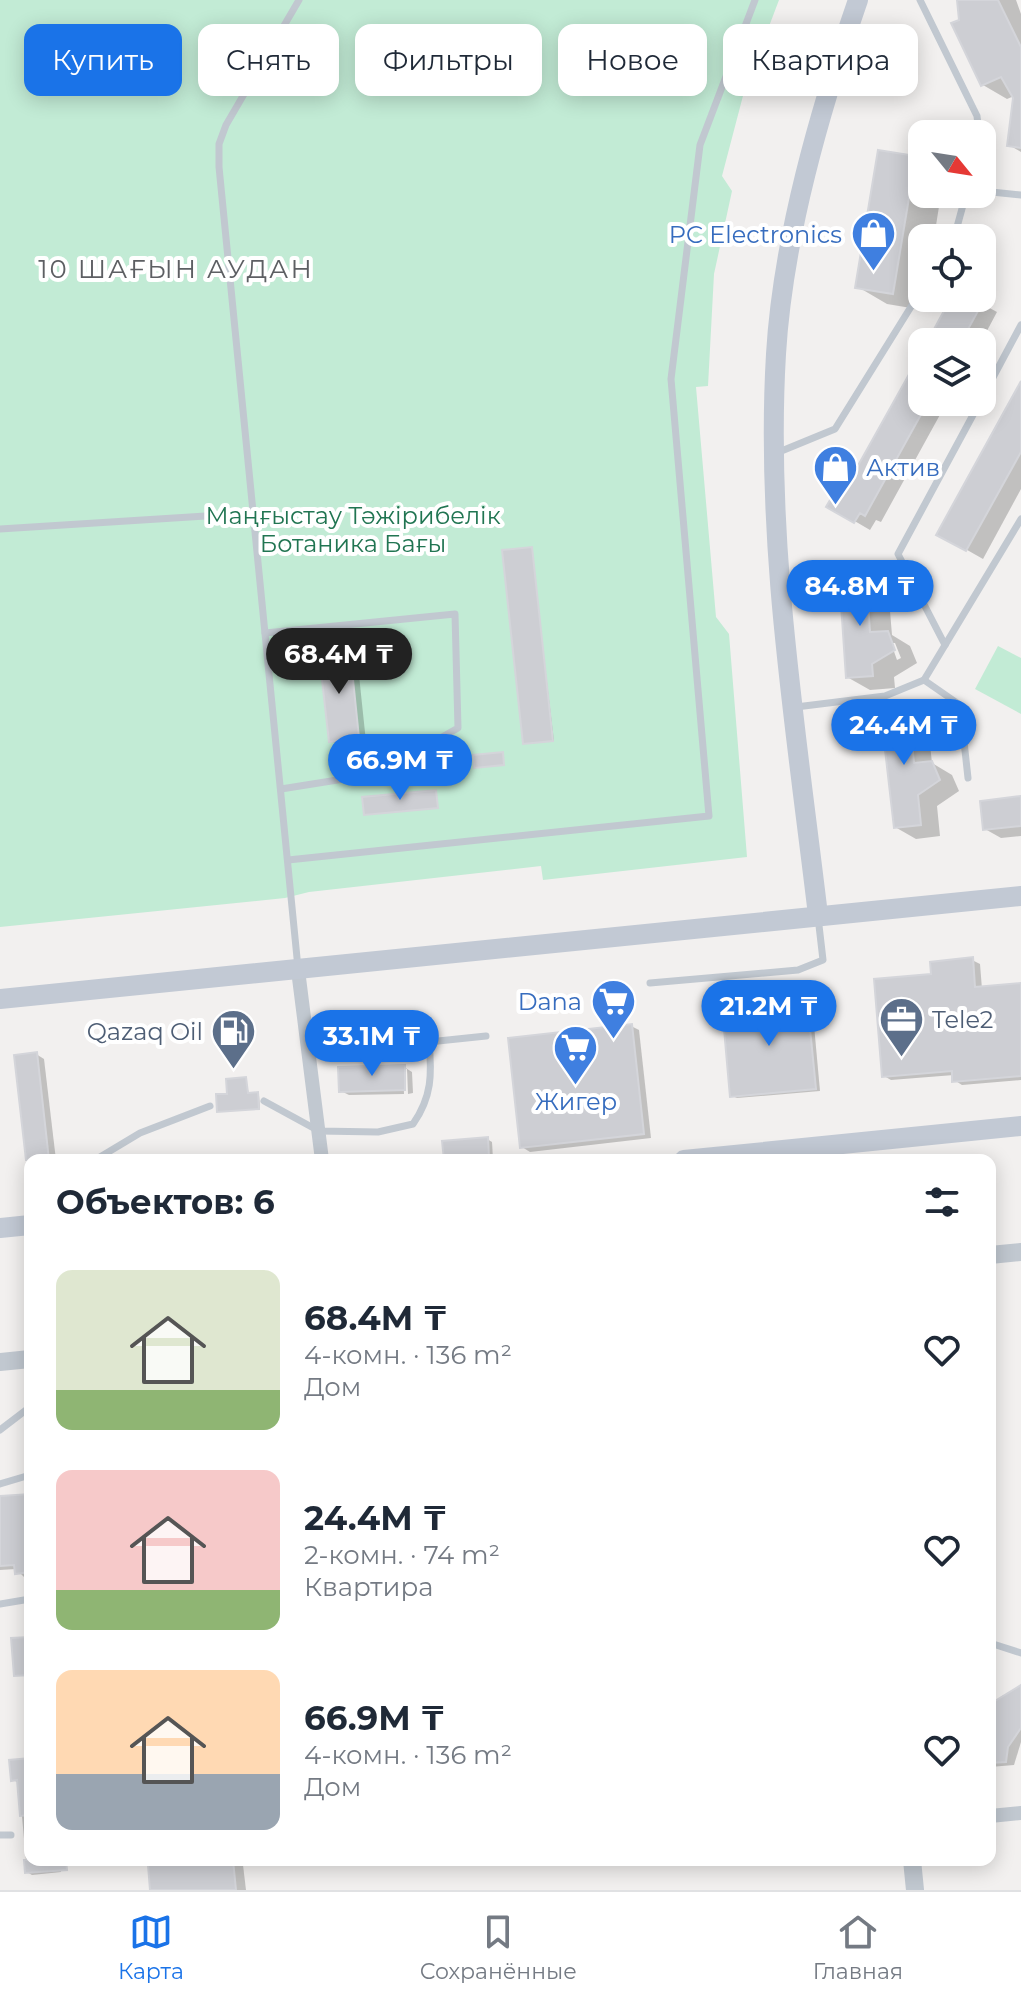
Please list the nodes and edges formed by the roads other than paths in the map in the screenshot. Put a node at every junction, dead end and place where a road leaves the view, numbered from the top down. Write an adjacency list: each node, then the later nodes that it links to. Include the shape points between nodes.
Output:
1 (299, 0): 13 (lane, via 219,144)
2 (755, 0): 22 (lane, via 700,145 671,379 709,816)
3 (858, 0): 12 (main road, via 789,247 776,351)
4 (920, 0): 5 (lane)
5 (977, 120)
6 (996, 192): 7 (lane)
7 (1021, 195)
8 (908, 312): 12 (lane, via 835,429)
9 (1021, 325): 10 (lane)
10 (996, 372)
11 (972, 416): 17 (lane, via 898,554)
12 (773, 455): 19 (main road)
13 (253, 513): 15 (lane); 16 (lane)
14 (1021, 519): 17 (lane)
15 (0, 529)
16 (265, 633): 21 (lane); 21 (lane, via 455,614 458,728 400,761 350,778)
17 (945, 645): 18 (lane)
18 (924, 680): 19 (lane, via 885,696); 20 (lane, via 960,705)
19 (794, 707): 24 (main road)
20 (968, 778)
21 (281, 789): 22 (lane)
22 (288, 860): 25 (lane)
23 (1021, 896): 24 (main road)
24 (818, 915): 25 (main road); 26 (lane, via 823,960 798,970)
25 (298, 970): 27 (main road); 30 (street)
26 (650, 983)
27 (0, 999)
28 (486, 1036): 29 (lane)
29 (429, 1042): 30 (lane); 34 (lane, via 432,1077 427,1105 413,1124 378,1132)
30 (308, 1046): 34 (street)
31 (264, 1101): 34 (lane)
32 (210, 1106): 35 (lane, via 140,1133)
33 (1021, 1126): 37 (main road)
34 (319, 1131): 36 (street)
35 (105, 1154)
36 (321, 1154)
37 (743, 1154)
38 (1021, 1252): 39 (street)
39 (996, 1254)
40 (24, 1360): 41 (street)
41 (0, 1362)
42 (24, 1412): 43 (lane)
43 (0, 1430)
44 (24, 1477): 45 (lane)
45 (0, 1484)
46 (24, 1600): 47 (lane)
47 (0, 1604)
48 (996, 1645): 49 (lane)
49 (1021, 1653)
50 (1021, 1813): 51 (street)
51 (996, 1815)
52 (0, 1835): 53 (lane)
53 (11, 1835)
54 (913, 1866): 55 (street)
55 (915, 1890)

